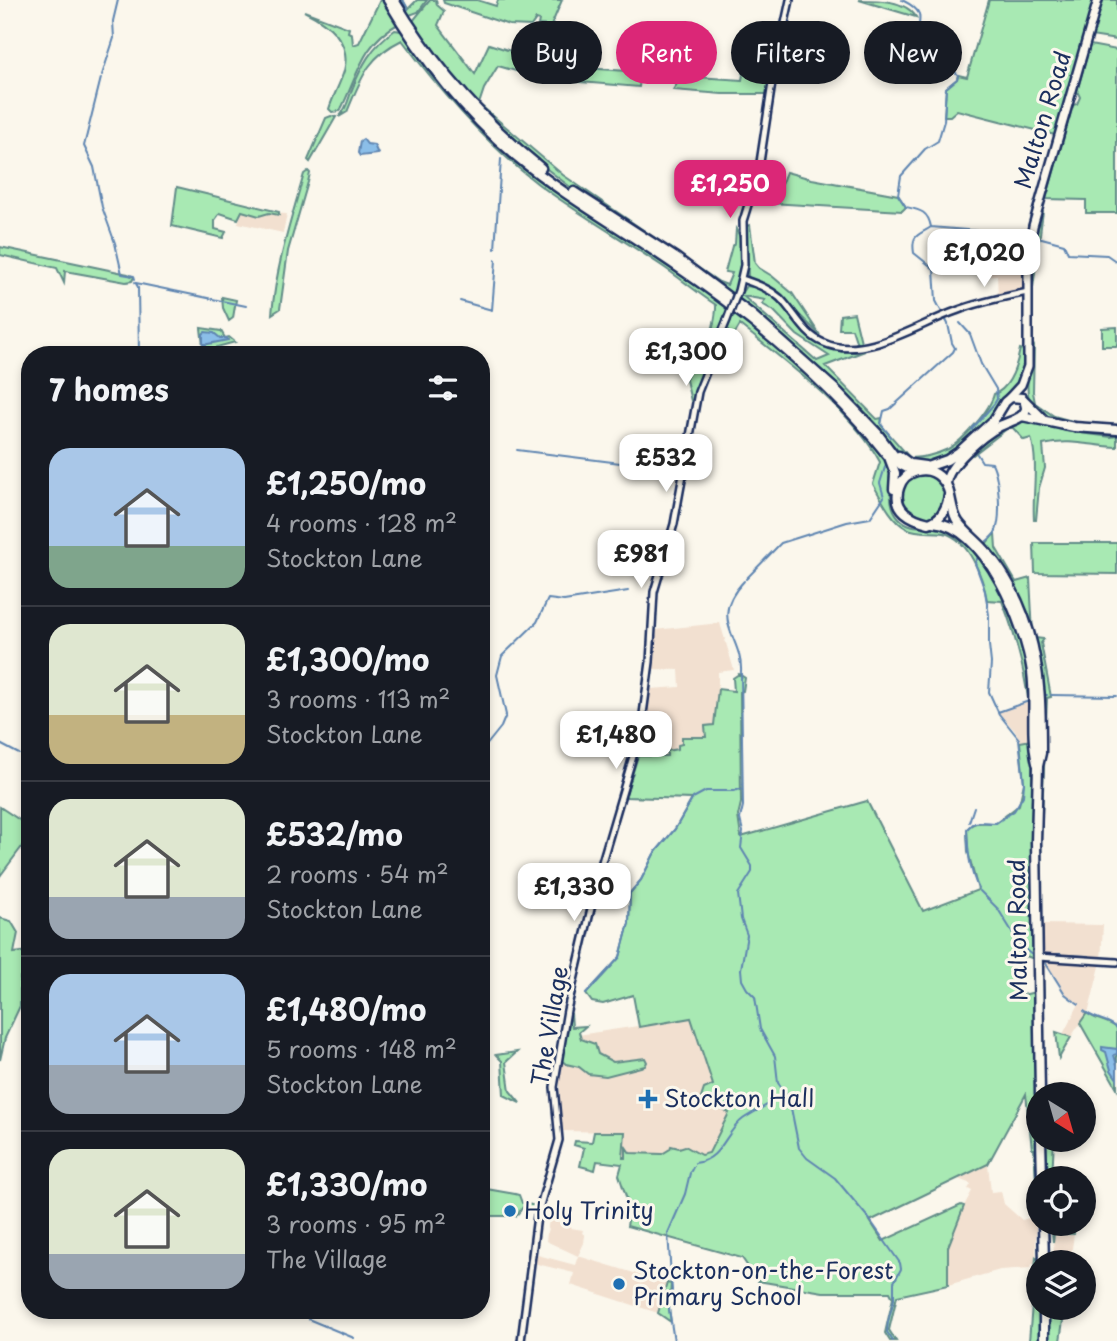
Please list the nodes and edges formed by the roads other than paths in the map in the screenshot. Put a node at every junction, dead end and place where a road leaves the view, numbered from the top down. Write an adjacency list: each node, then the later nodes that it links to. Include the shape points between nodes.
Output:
1 (388, 0): 19 (highway, via 449,89 514,154 723,299 807,371 891,460 900,515 913,524)
2 (394, 0): 13 (highway, via 453,85 517,149 752,315 837,391)
3 (790, 0): 5 (street, The Village, via 759,169 743,221)
4 (1098, 0): 6 (main road, Malton Road, via 1037,208)
5 (742, 279): 6 (street, via 772,292 823,342 854,348 944,315); 25 (street, The Village, bridge, via 698,392 674,524 653,592 649,679 641,729 597,882 557,1063 554,1092 559,1140 537,1216)
6 (1028, 292): 7 (main road, Malton Road)
7 (1024, 377): 8 (main road, Malton Road); 9 (main road, Malton Road)
8 (1006, 402): 9 (highway, via 1018,397); 10 (highway, via 1007,415); 15 (highway, via 994,420 959,452)
9 (1024, 402): 10 (highway, via 1026,409); 11 (highway)
10 (1019, 417): 11 (highway); 14 (highway, via 990,432)
11 (1044, 420): 12 (highway, via 1074,428)
12 (1117, 430)
13 (891, 450): 15 (highway, via 910,464); 16 (highway, via 901,465)
14 (964, 456): 17 (highway, via 948,473); 18 (highway, via 951,477)
15 (929, 466): 16 (highway)
16 (916, 471): 17 (highway, via 934,473); 19 (highway, via 900,485 898,500 908,515)
17 (946, 484): 18 (highway)
18 (950, 499): 19 (highway, via 943,513); 20 (highway, via 958,523 1006,580)
19 (930, 523): 20 (highway, via 954,529 988,562)
20 (1027, 635): 21 (highway, Malton Road, via 1038,766)
21 (1038, 957): 22 (street); 23 (highway, Malton Road)
22 (1117, 962)
23 (1040, 1082)
24 (1044, 1320): 26 (highway)
25 (521, 1341)
26 (1044, 1341)

